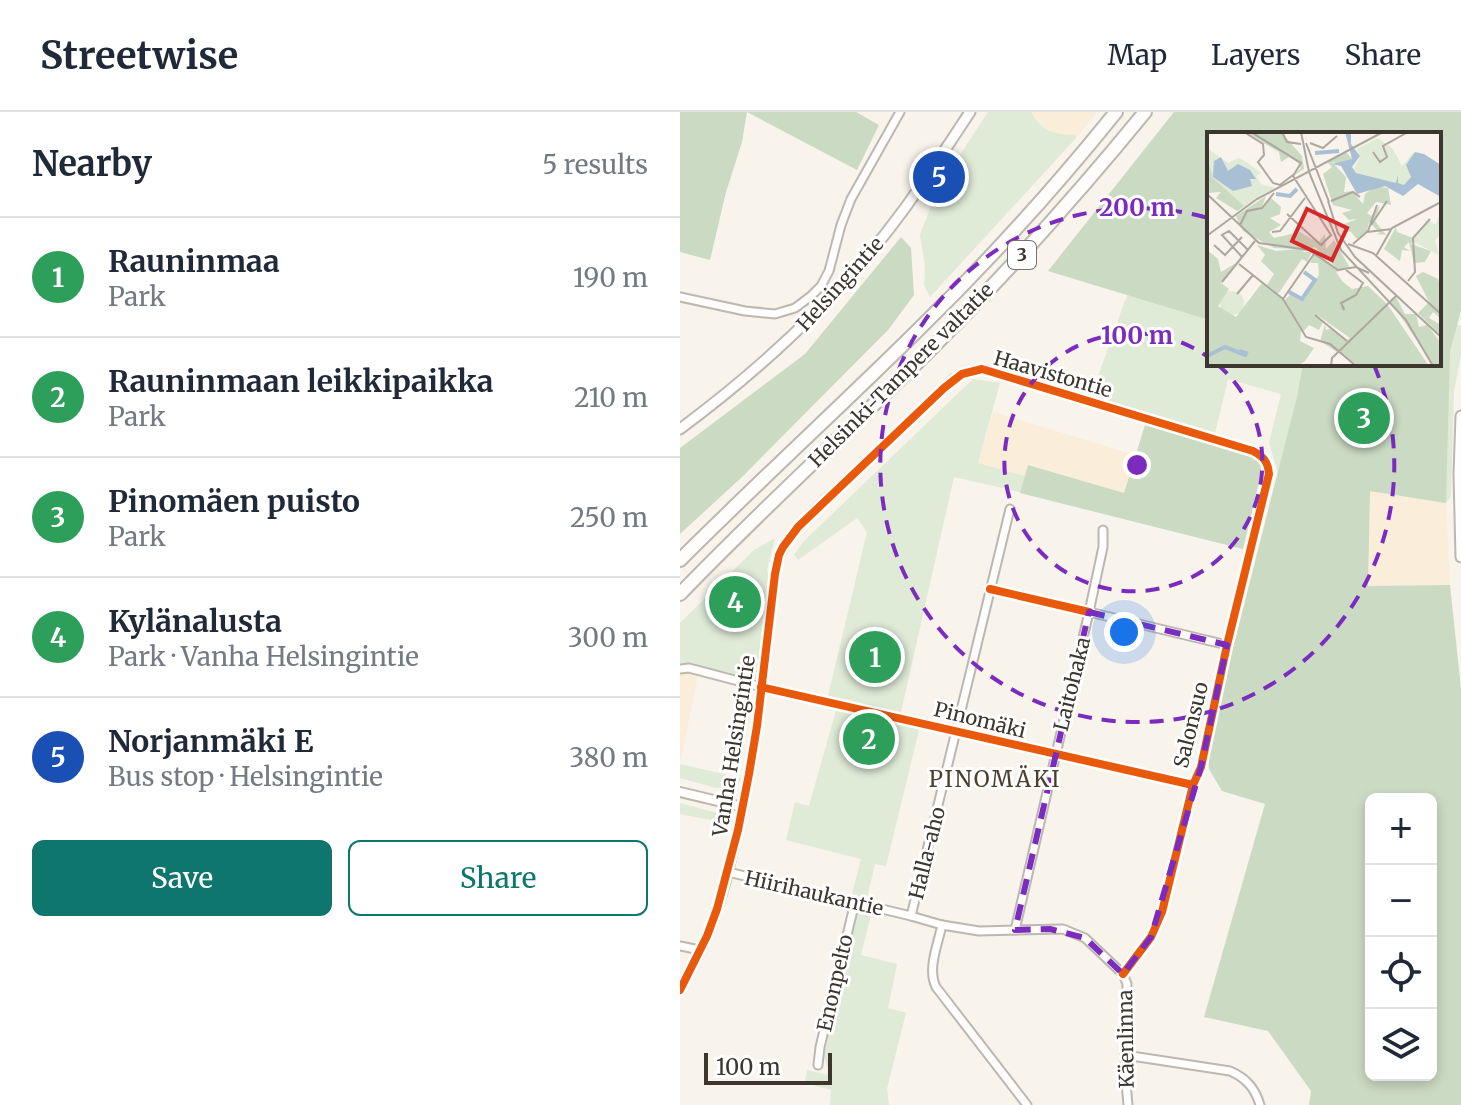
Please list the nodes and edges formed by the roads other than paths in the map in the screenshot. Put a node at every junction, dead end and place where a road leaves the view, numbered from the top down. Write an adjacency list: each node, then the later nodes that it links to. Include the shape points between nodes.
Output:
1 (900, 112): 5 (street, via 851,199 829,271 811,296 775,314)
2 (970, 112): 7 (main road, Helsingintie, via 905,208 832,295 770,357)
3 (1116, 112): 14 (highway, Helsinki-Tampere valtatie / 3, via 918,331)
4 (1145, 112): 15 (highway, Helsinki-Tampere valtatie / 3, via 1006,272)
5 (680, 297)
6 (1461, 416): 11 (main road)
7 (680, 429)
8 (1269, 474): 12 (street, Haavistontie, via 1268,464 1253,451 991,371 972,370 944,388 809,515); 17 (street, Salonsuo)
9 (1010, 509): 24 (street, Halla-aho)
10 (1103, 530): 16 (street, Laitohaka)
11 (1461, 542): 13 (main road)
12 (783, 547): 19 (street, Vanha Helsingintie)
13 (1461, 557)
14 (680, 560)
15 (680, 594)
16 (1089, 612): 17 (street); 26 (street, Laitohaka)
17 (1227, 645): 29 (street, Salonsuo, via 1162,912 1151,937)
18 (680, 669): 19 (street)
19 (761, 687): 21 (street, Vanha Helsingintie)
20 (680, 792): 21 (street)
21 (743, 807): 22 (street, Vanha Helsingintie)
22 (728, 872): 23 (street, Hiirihaukantie); 28 (street, Vanha Helsingintie)
23 (855, 902): 24 (street, Hiirihaukantie); 32 (street, Enonpelto)
24 (911, 916): 25 (street, Hiirihaukantie)
25 (942, 925): 26 (street, Hiirihaukantie); 33 (street, via 932,971 936,987)
26 (1015, 930): 29 (street, Hiirihaukantie, via 1063,929 1085,938)
27 (680, 946): 28 (street)
28 (700, 950): 30 (street, Vanha Helsingintie)
29 (1123, 974): 31 (street, Käenlinna)
30 (680, 990)
31 (1125, 1055): 34 (street, Käenlinna); 35 (street, via 1230,1071 1243,1077)
32 (818, 1065)
33 (1027, 1105)
34 (1128, 1105)
35 (1260, 1105)

